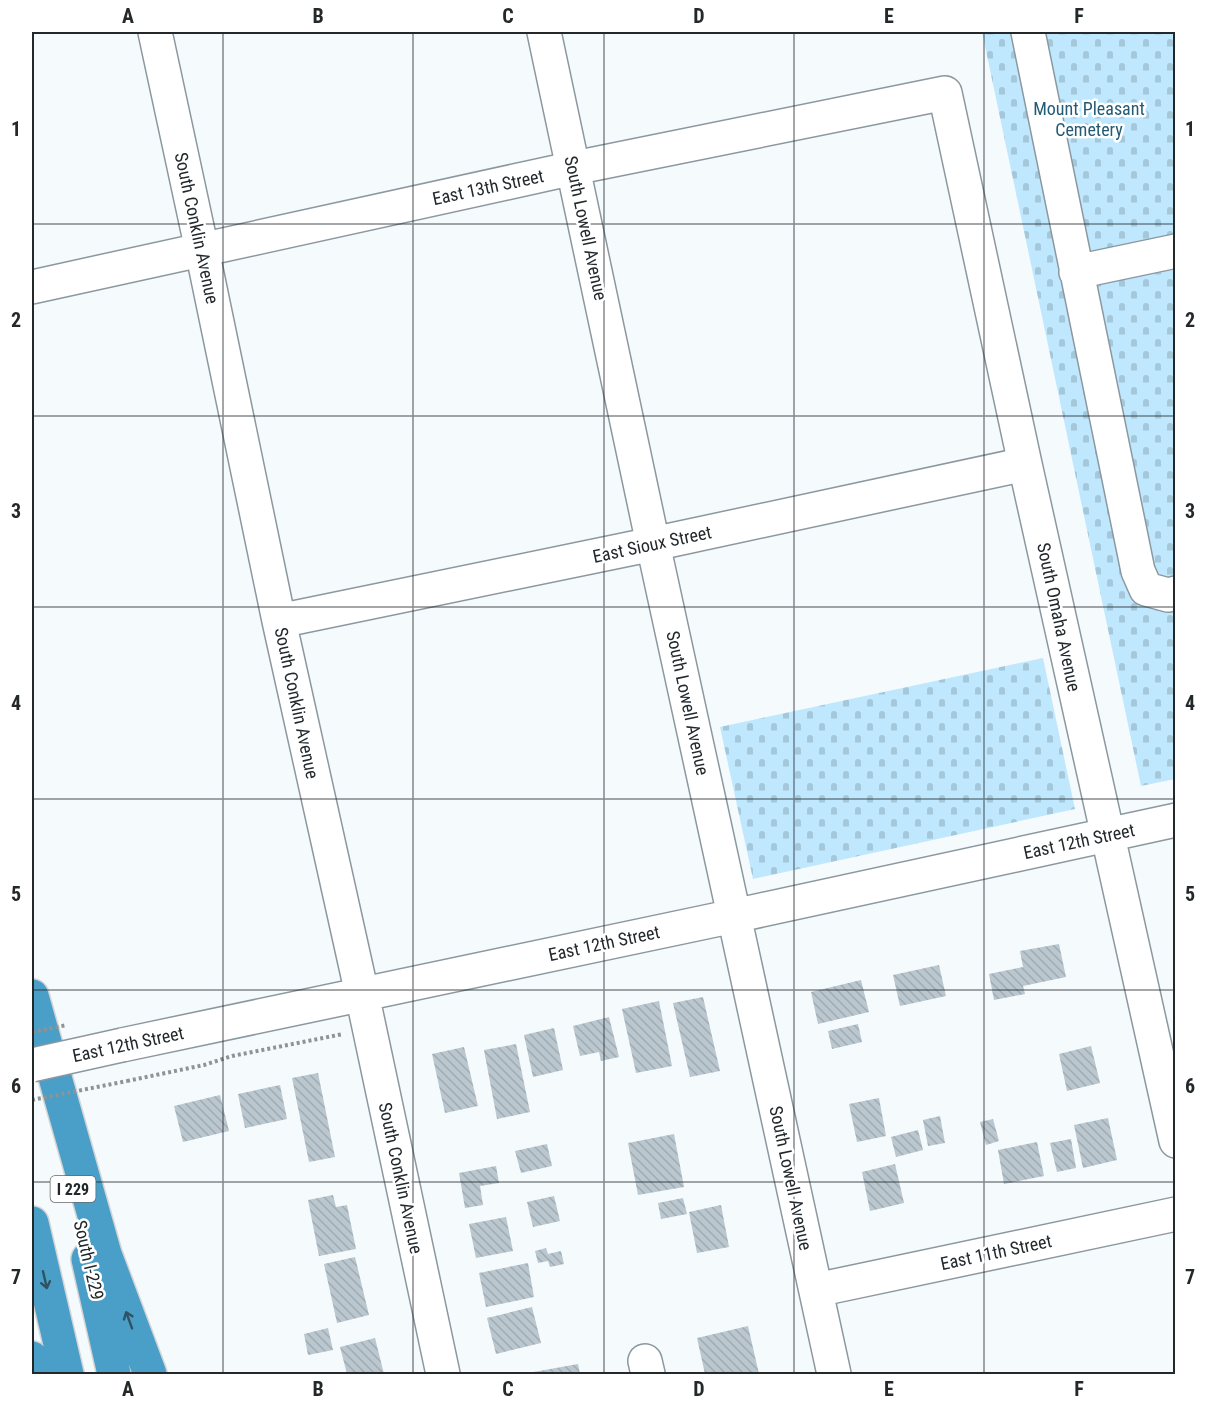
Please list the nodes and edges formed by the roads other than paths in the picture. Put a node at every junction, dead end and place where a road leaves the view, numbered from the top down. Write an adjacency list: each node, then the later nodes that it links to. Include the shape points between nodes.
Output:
1 (155, 32): 6 (street, South Conklin Avenue)
2 (544, 32): 5 (street, South Lowell Avenue)
3 (1028, 32): 8 (street)
4 (945, 93): 5 (street, East 13th Street); 10 (street, South Omaha Avenue)
5 (574, 168): 6 (street, East 13th Street); 11 (street, South Lowell Avenue)
6 (202, 250): 9 (street, East 13th Street); 13 (street, South Conklin Avenue)
7 (1176, 251): 8 (street)
8 (1076, 272): 12 (street, via 1137,571 1146,589)
9 (32, 287)
10 (1025, 464): 11 (street, East Sioux Street); 15 (street, South Omaha Avenue)
11 (653, 544): 13 (street, East Sioux Street); 16 (street, South Lowell Avenue)
12 (1176, 593)
13 (279, 621): 17 (street, South Conklin Avenue)
14 (1176, 820): 15 (street, East 12th Street)
15 (1107, 835): 16 (street, East 12th Street); 21 (street, South Omaha Avenue)
16 (734, 916): 17 (street, East 12th Street); 24 (street, South Lowell Avenue)
17 (362, 994): 20 (street, East 12th Street, bridge); 30 (street, South Conklin Avenue)
18 (32, 996): 29 (highway, one-way to 18, via 105,1254)
19 (32, 1004): 28 (highway, South I-229 / I 229)
20 (32, 1065)
21 (1176, 1141)
22 (1176, 1214): 24 (street, East 11th Street)
23 (32, 1223): 27 (highway, one-way to 27)
24 (816, 1290): 31 (street, South Lowell Avenue)
25 (32, 1358): 26 (highway)
26 (33, 1374)
27 (67, 1374)
28 (114, 1374)
29 (150, 1374)
30 (443, 1374)
31 (834, 1374)

